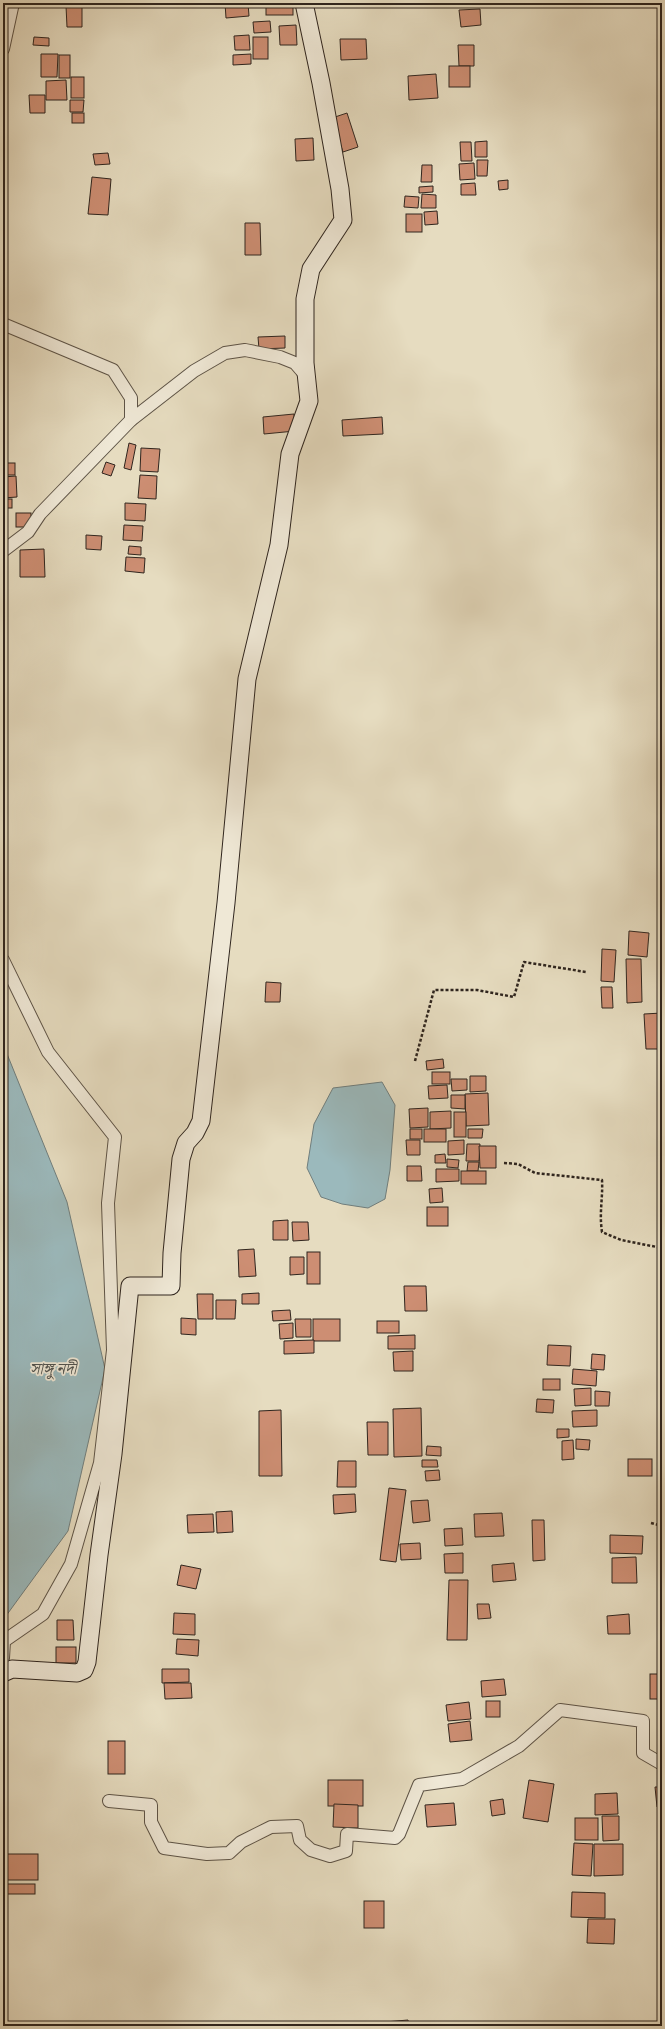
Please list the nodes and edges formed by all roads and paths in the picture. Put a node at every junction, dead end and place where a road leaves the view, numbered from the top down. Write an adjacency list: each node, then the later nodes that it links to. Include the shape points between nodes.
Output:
1 (13, 3): 3 (street)
2 (304, 3): 5 (main road, via 321,83 343,220 311,269 305,298)
3 (3, 49)
4 (3, 324): 6 (street, via 113,370 131,398)
5 (307, 377): 6 (street, via 295,363 280,357 245,350 225,352 194,371); 16 (main road, via 309,401 290,454 279,545 247,679 208,1076 201,1121 186,1143 181,1160 171,1286 130,1286 113,1454 87,1662 84,1670 77,1673 12,1669)
6 (131, 420): 7 (street, via 40,514 28,532)
7 (3, 551)
8 (3, 960): 15 (street, via 48,1052 115,1137 108,1203 113,1350 100,1464 71,1564 43,1614 4,1641)
9 (586, 972): 10 (path, via 524,962 514,997 477,990 434,990)
10 (415, 1061)
11 (504, 1162): 12 (path, via 518,1164 535,1173 602,1180 599,1214 602,1232 621,1240)
12 (662, 1248)
13 (651, 1523): 14 (path)
14 (662, 1526)
15 (3, 1658)
16 (3, 1673)
17 (662, 1764): 18 (street, via 643,1753 643,1721 560,1710 519,1746 462,1779 419,1785 395,1838 347,1834 346,1851 330,1856 311,1850 300,1840 297,1826 271,1827 241,1842 229,1853 207,1854 164,1848 151,1822 152,1805)
18 (109, 1801)

